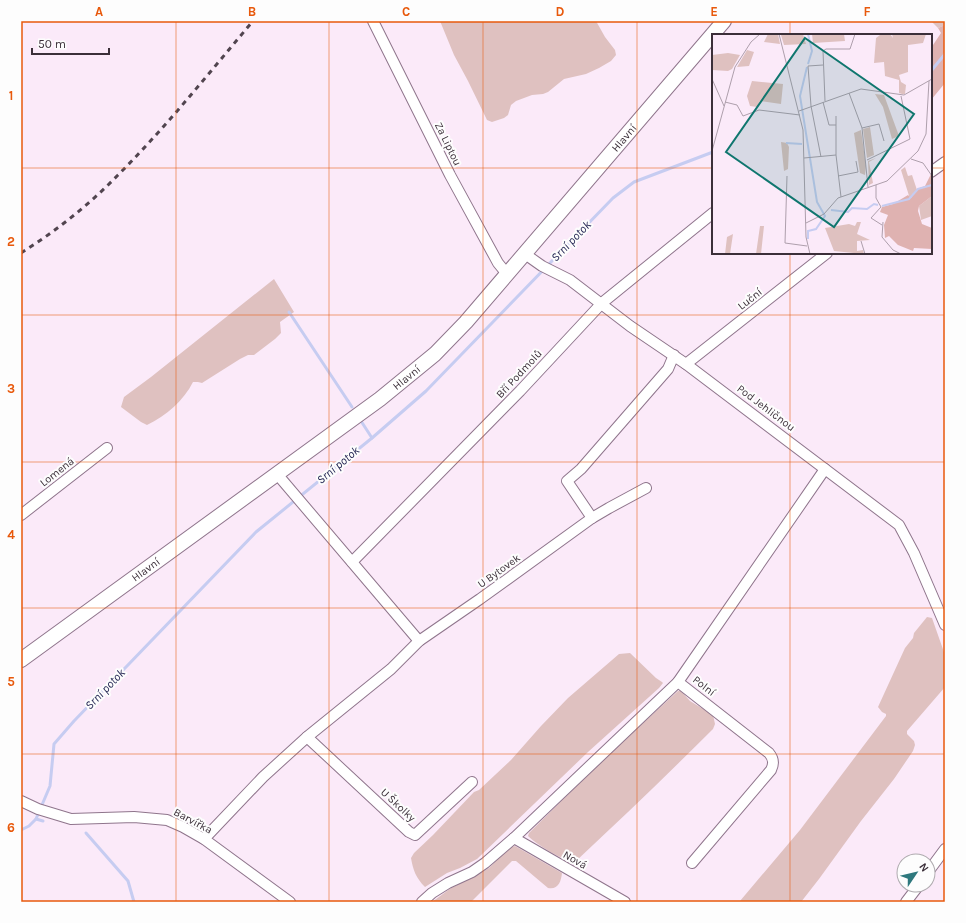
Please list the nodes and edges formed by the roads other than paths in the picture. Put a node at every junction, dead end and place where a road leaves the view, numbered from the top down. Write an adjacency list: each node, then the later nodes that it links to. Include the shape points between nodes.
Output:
1 (373, 21): 10 (street, Za Liptou, via 450,175 498,263)
2 (724, 21): 3 (street, Hlavní)
3 (713, 34)
4 (712, 35): 8 (street, Hlavní)
5 (945, 162): 6 (street)
6 (932, 171)
7 (712, 214): 11 (street, Bří Podmolů)
8 (525, 254): 10 (street, Hlavní); 11 (street, Pod Jehličnou, via 552,272 570,280)
9 (826, 254): 13 (street, Luční)
10 (507, 274): 16 (street, Hlavní, via 452,338 425,364)
11 (602, 303): 12 (street, Pod Jehličnou); 20 (street, Bří Podmolů, via 520,391)
12 (674, 356): 13 (street, Pod Jehličnou); 19 (street, via 668,369 581,469 567,481)
13 (686, 364): 15 (street, Pod Jehličnou)
14 (107, 448): 18 (street, Lomená)
15 (825, 469): 21 (street, Pod Jehličnou, via 899,525); 24 (street, Polní)
16 (277, 474): 20 (street); 23 (street, Hlavní)
17 (646, 488): 19 (street, U Bytovek)
18 (21, 515)
19 (592, 518): 22 (street, U Bytovek)
20 (352, 562): 22 (street)
21 (945, 625)
22 (419, 641): 25 (street, via 391,669)
23 (21, 660)
24 (678, 682): 28 (street); 32 (street, Polní, via 769,754 774,763 771,770)
25 (308, 737): 26 (street, U Školky, via 415,835); 29 (street, via 263,777)
26 (472, 782)
27 (21, 801): 29 (street, Barvířka, via 42,811 71,819 134,817 167,820)
28 (514, 838): 35 (street, via 485,863 448,883); 36 (street, Nová)
29 (204, 839): 34 (street, Barvířka)
30 (945, 849): 31 (street)
31 (936, 861)
32 (692, 863)
33 (913, 893): 37 (street)
34 (290, 902)
35 (422, 902)
36 (625, 902)
37 (906, 902)

